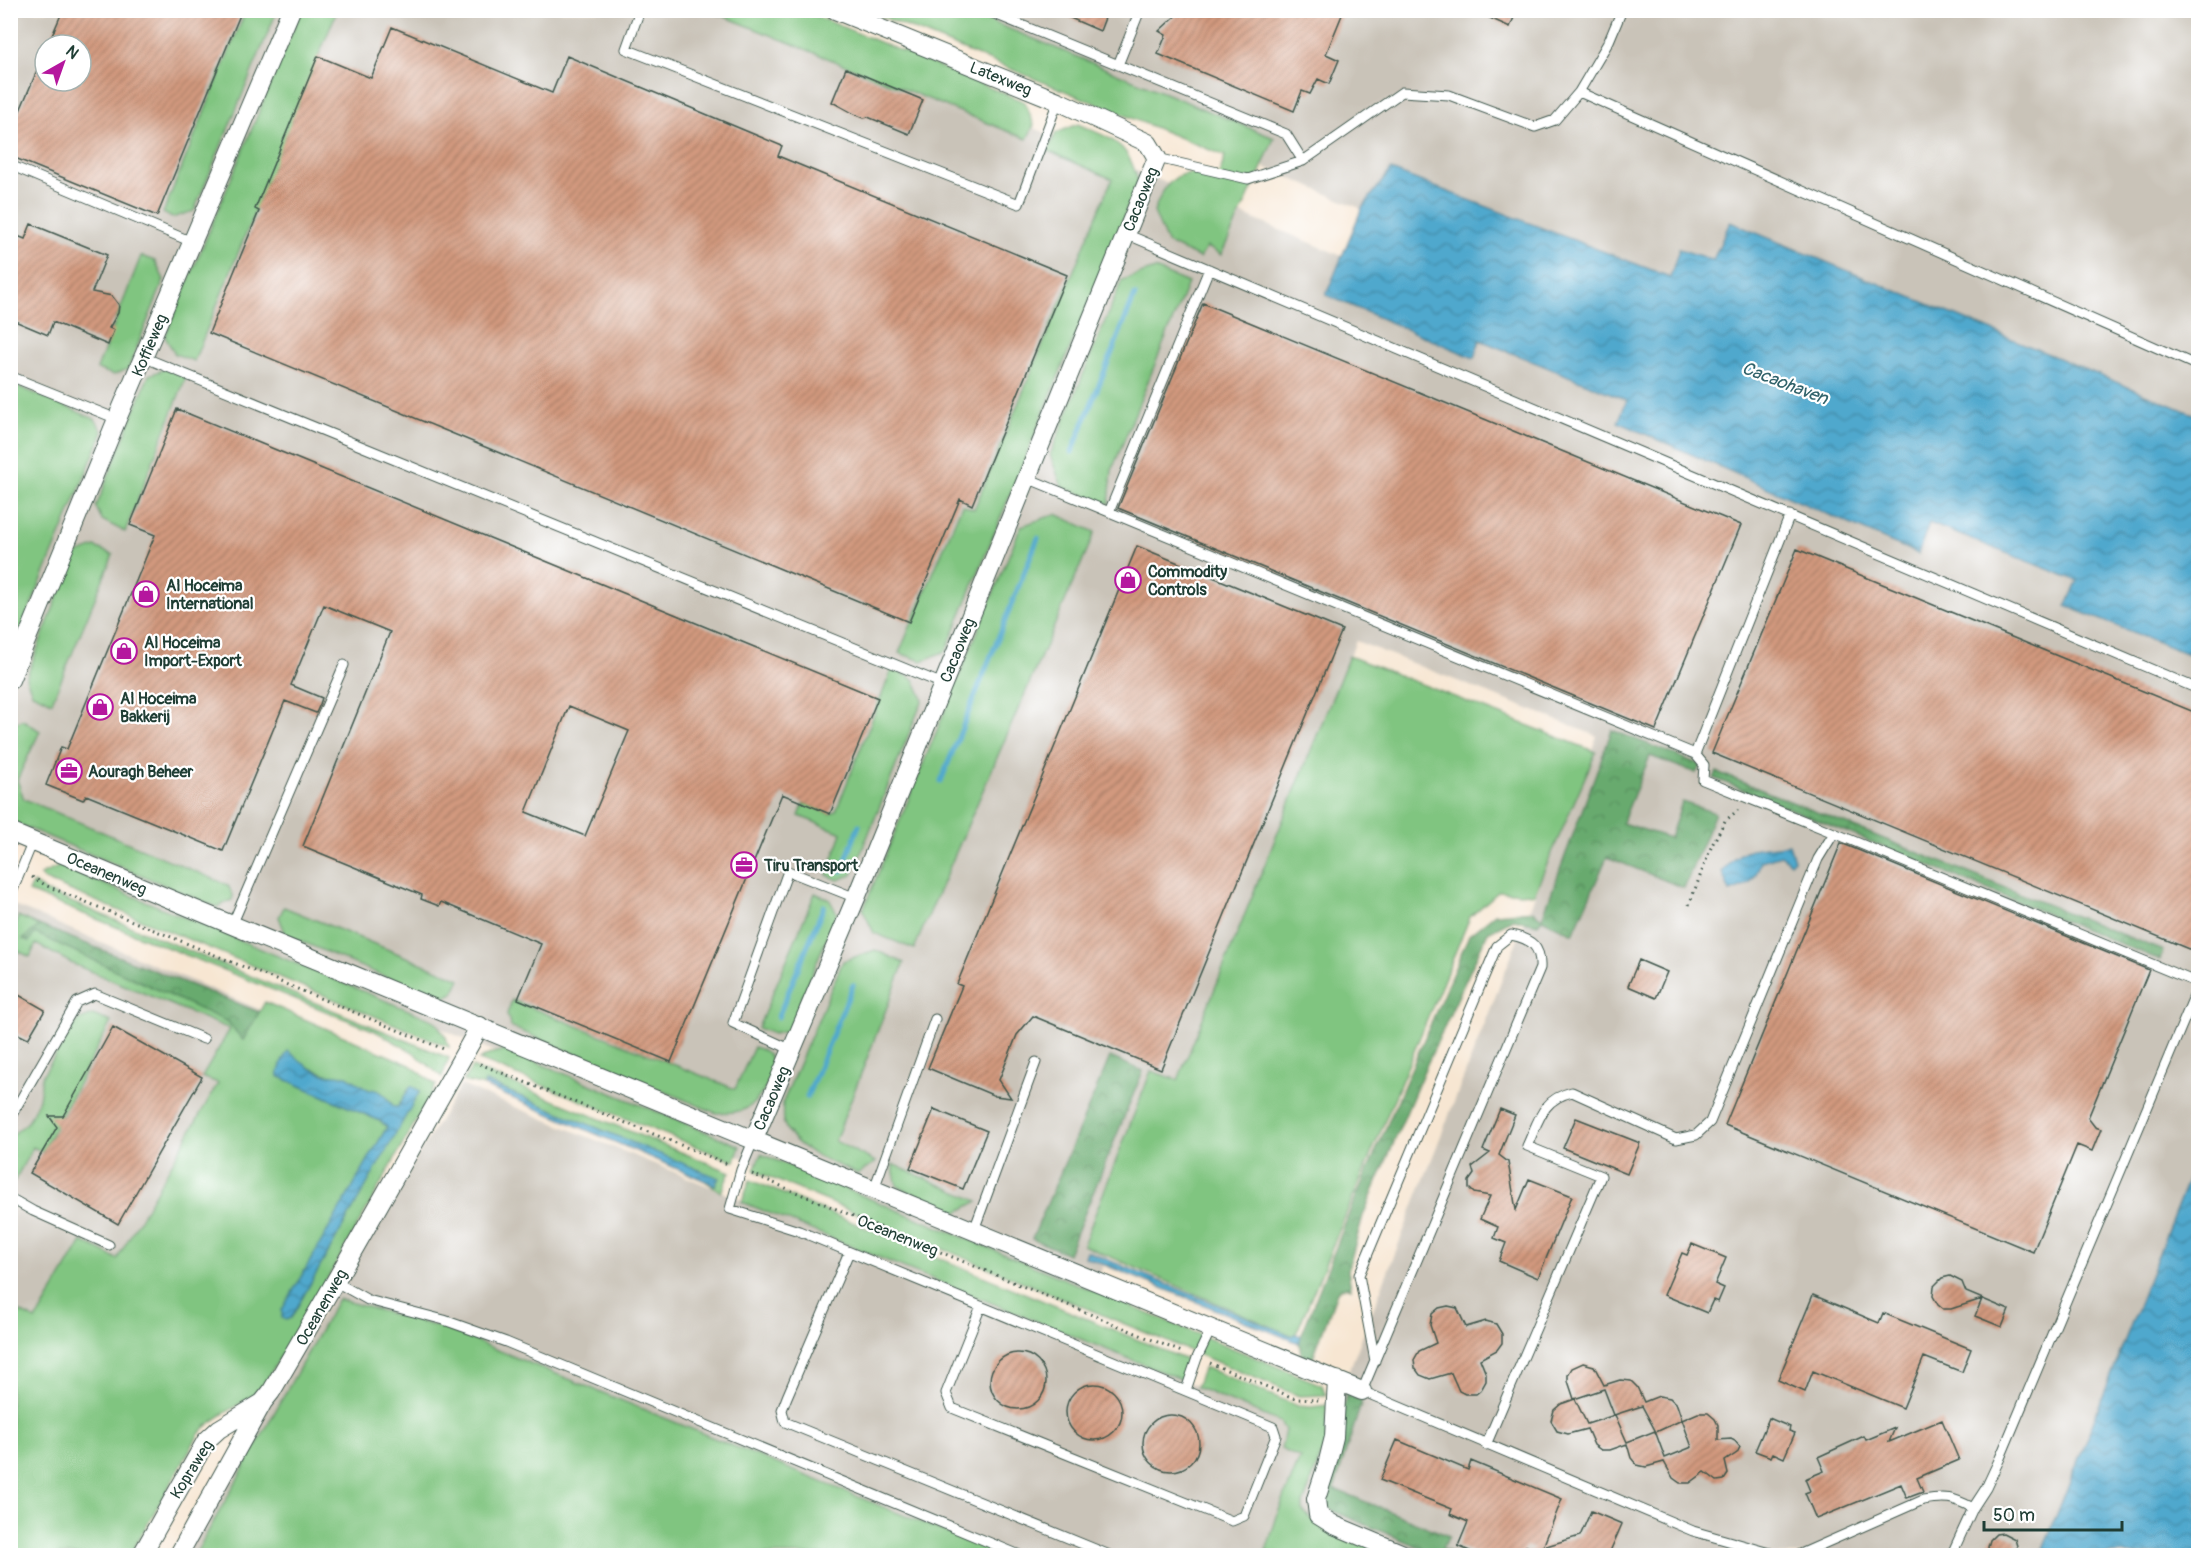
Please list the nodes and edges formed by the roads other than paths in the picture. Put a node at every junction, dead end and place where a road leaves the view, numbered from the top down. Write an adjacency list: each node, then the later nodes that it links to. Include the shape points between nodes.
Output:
1 (291, 10): 14 (street, Koffieweg)
2 (640, 10): 9 (lane, via 626,50 1019,204)
3 (835, 10): 9 (street, Latexweg)
4 (985, 10): 7 (lane)
5 (1140, 10): 7 (lane)
6 (1622, 10): 8 (lane, via 1610,41)
7 (1118, 65): 11 (lane, via 1286,135)
8 (1579, 92): 11 (lane, via 1556,120 1535,127 1449,95 1402,92); 17 (lane)
9 (1058, 101): 10 (street, Latexweg, via 1148,143)
10 (1157, 158): 11 (lane, via 1248,179); 13 (street, Cacaoweg)
11 (1303, 161)
12 (10, 165): 14 (lane)
13 (1126, 234): 15 (lane); 20 (street, Cacaoweg)
14 (192, 242): 16 (street, Koffieweg)
15 (1209, 269): 21 (lane); 22 (lane)
16 (143, 357): 19 (street, Koffieweg); 25 (lane)
17 (2199, 366)
18 (10, 376): 19 (lane)
19 (117, 419): 24 (street, Koffieweg)
20 (1027, 478): 21 (lane); 25 (street, Cacaoweg)
21 (1109, 512): 27 (lane)
22 (1790, 515): 26 (lane); 27 (lane)
23 (344, 664): 33 (lane)
24 (10, 680)
25 (944, 684): 32 (street, Cacaoweg)
26 (2199, 689)
27 (1695, 754): 29 (lane, via 1704,765 1703,780)
28 (10, 832): 30 (street, Oceanenweg)
29 (1834, 833): 34 (lane); 55 (lane, via 1818,859 1710,1122 1696,1135 1676,1139 1572,1092 1558,1095 1547,1104 1527,1146 1601,1176)
30 (33, 842): 31 (lane); 33 (street, Oceanenweg)
31 (10, 897)
32 (856, 898): 38 (street, Cacaoweg); 38 (lane, via 788,871 733,1023)
33 (232, 925): 36 (street, Oceanenweg)
34 (2199, 985): 56 (lane, via 2000,1458)
35 (935, 1018): 42 (lane)
36 (480, 1026): 41 (street, Oceanenweg); 47 (street, Oceanenweg)
37 (204, 1039): 40 (lane, via 95,994 77,1002)
38 (792, 1050): 41 (street, Cacaoweg)
39 (1036, 1062): 44 (lane)
40 (10, 1118)
41 (754, 1139): 42 (street, Oceanenweg); 46 (lane, via 730,1209)
42 (874, 1189): 44 (street, Oceanenweg)
43 (10, 1198): 45 (lane)
44 (974, 1230): 49 (street, Oceanenweg)
45 (109, 1245)
46 (849, 1252): 48 (lane); 60 (lane, via 782,1410 785,1422)
47 (336, 1282): 54 (street, Oceanenweg); 59 (lane, via 368,1300 506,1342)
48 (981, 1306): 52 (lane); 52 (lane, via 946,1394 952,1408 1232,1521 1244,1516 1276,1436 1273,1426)
49 (1211, 1329): 51 (street, Oceanenweg); 52 (lane)
50 (1375, 1361): 50 (lane, via 1540,968 1540,954 1523,938 1511,935 1497,946 1359,1275); 53 (lane)
51 (1337, 1380): 53 (street, Oceanenweg); 61 (street, via 1334,1437 1316,1499 1318,1515)
52 (1186, 1390)
53 (1362, 1391): 55 (lane)
54 (263, 1402): 57 (street, Kopraweg, via 206,1441); 58 (street, Oceanenweg)
55 (1486, 1445): 62 (lane, via 1693,1531)
56 (1973, 1508): 63 (lane, via 1957,1499 1923,1500); 64 (lane)
57 (141, 1556)
58 (178, 1556)
59 (1022, 1556)
60 (1112, 1556)
61 (1408, 1556)
62 (1781, 1556)
63 (1796, 1556)
64 (1951, 1556)

